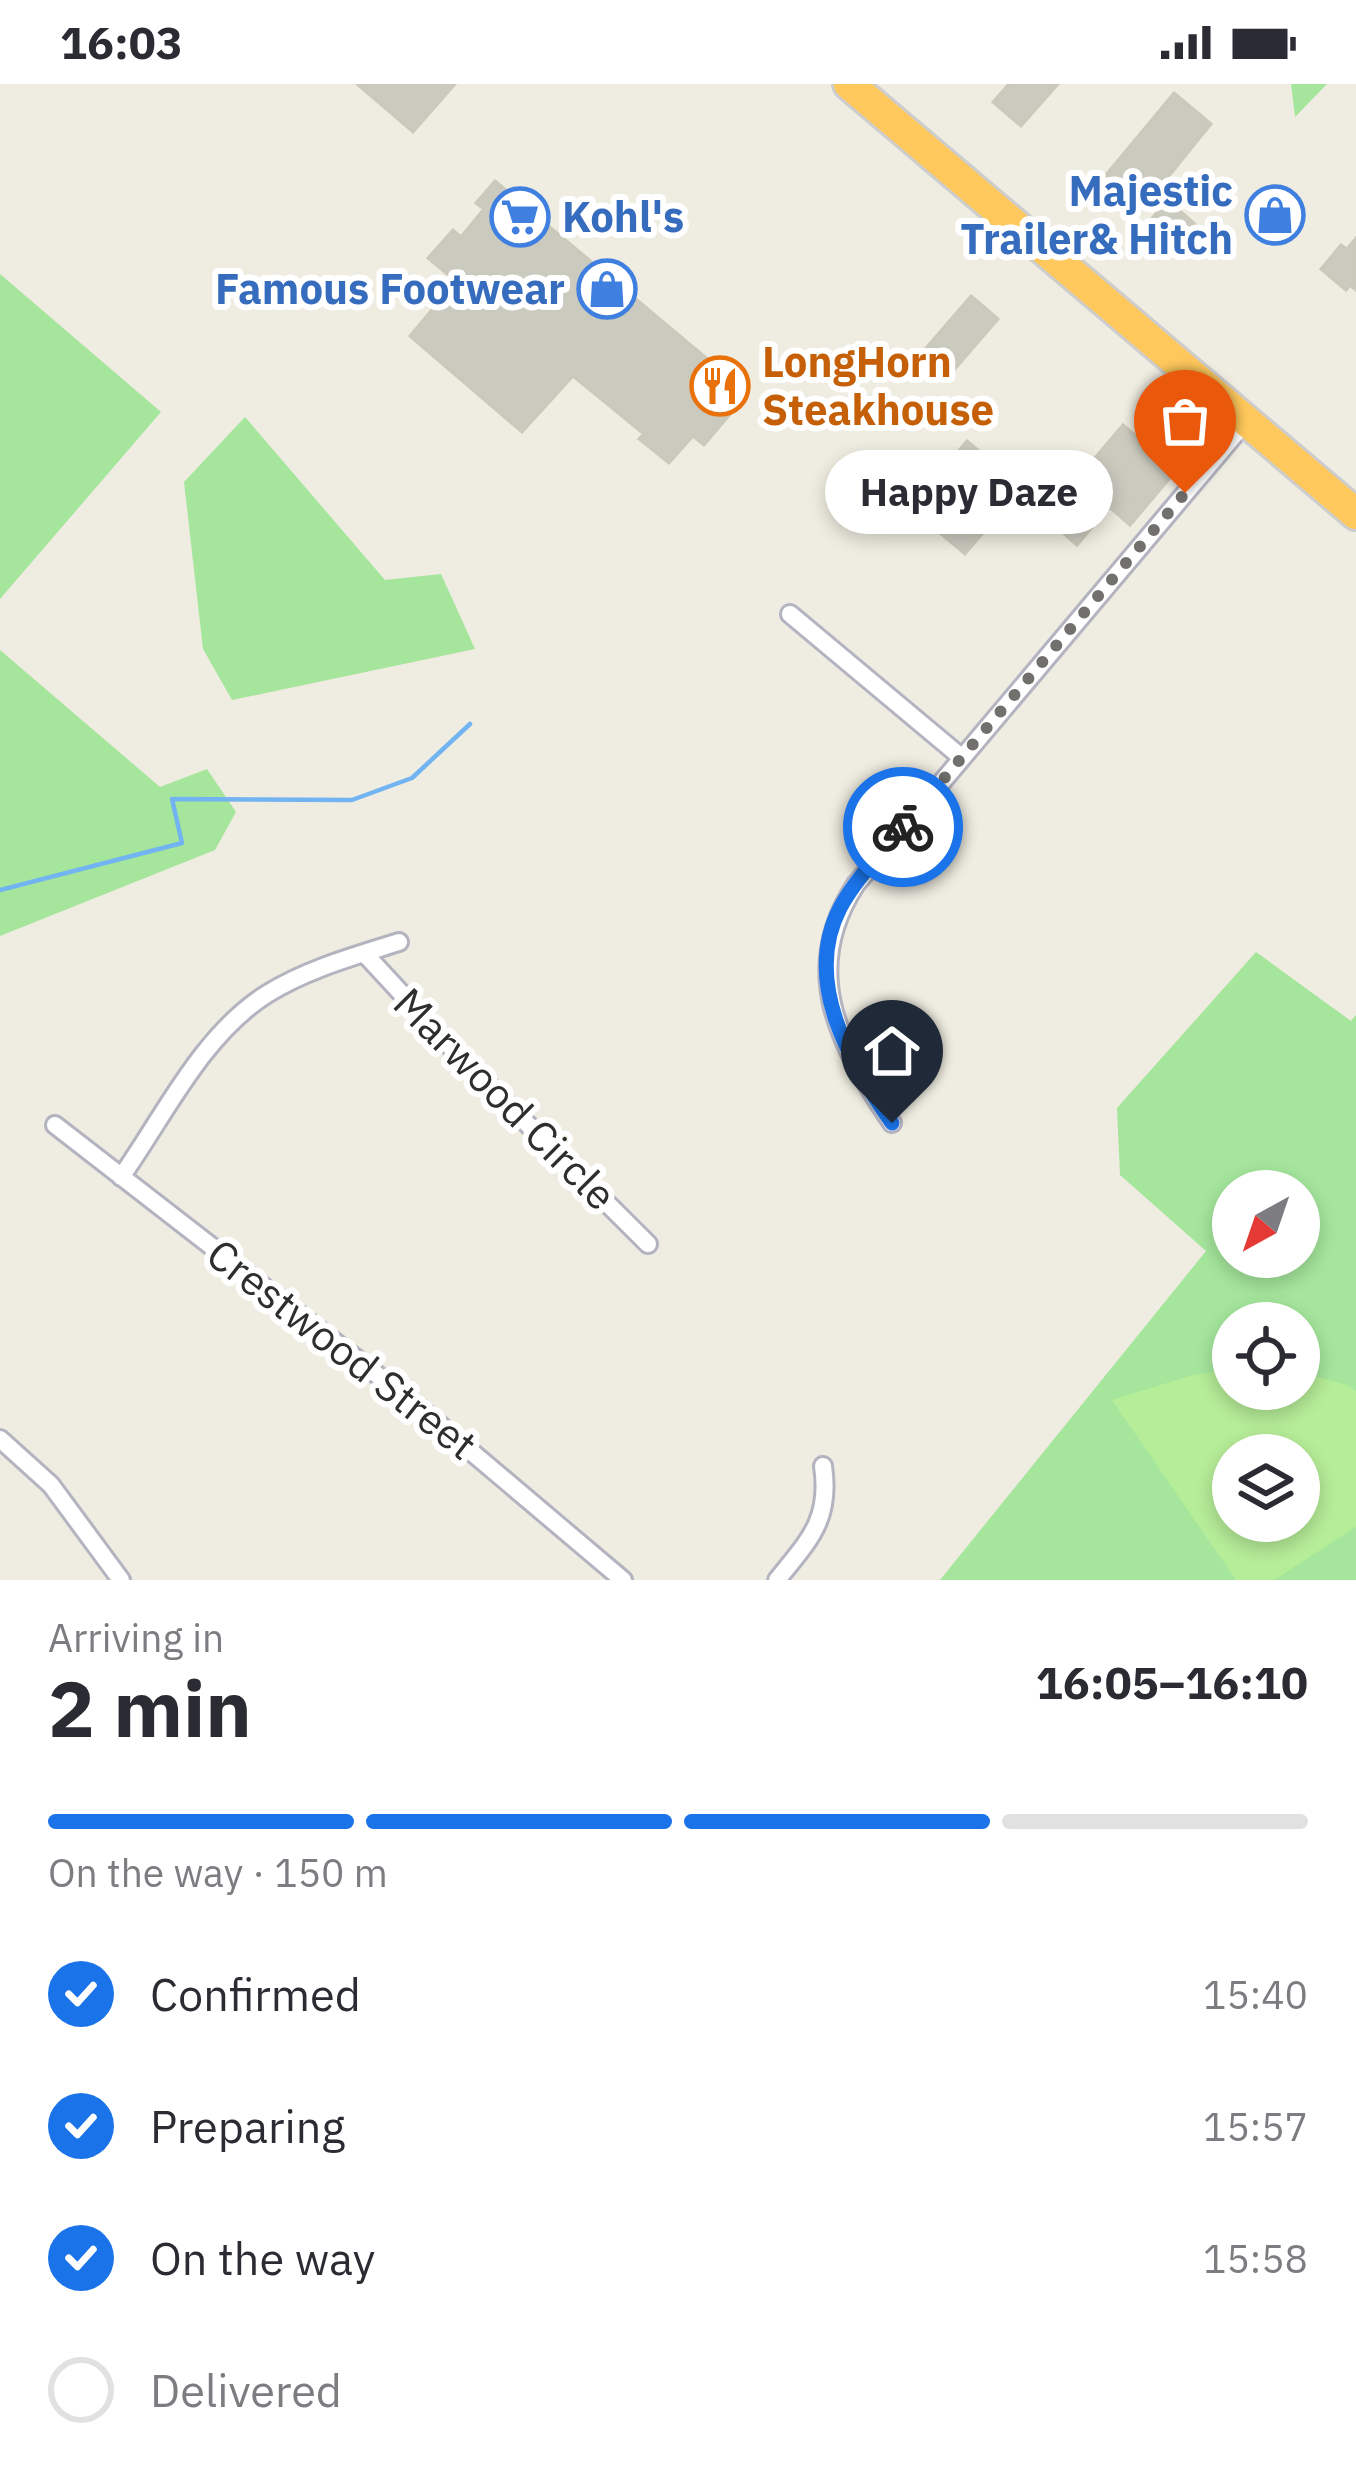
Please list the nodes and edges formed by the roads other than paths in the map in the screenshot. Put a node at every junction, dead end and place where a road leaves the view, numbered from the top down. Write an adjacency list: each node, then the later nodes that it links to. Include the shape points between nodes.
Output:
1 (849, 84): 2 (highway)
2 (1247, 420): 3 (highway); 5 (street)
3 (1356, 514)
4 (790, 614): 5 (street)
5 (962, 757): 8 (street, via 856,884 827,953 834,1017)
6 (399, 942): 7 (street)
7 (364, 953): 10 (street, via 284,984 230,1023); 11 (street, Marwood Circle)
8 (892, 1123)
9 (55, 1125): 10 (street, Crestwood Street)
10 (121, 1177): 15 (street, Crestwood Street, via 416,1405)
11 (648, 1244)
12 (0, 1439): 14 (street, via 51,1485)
13 (824, 1466): 16 (street, via 820,1521)
14 (121, 1580)
15 (623, 1580)
16 (777, 1580)

